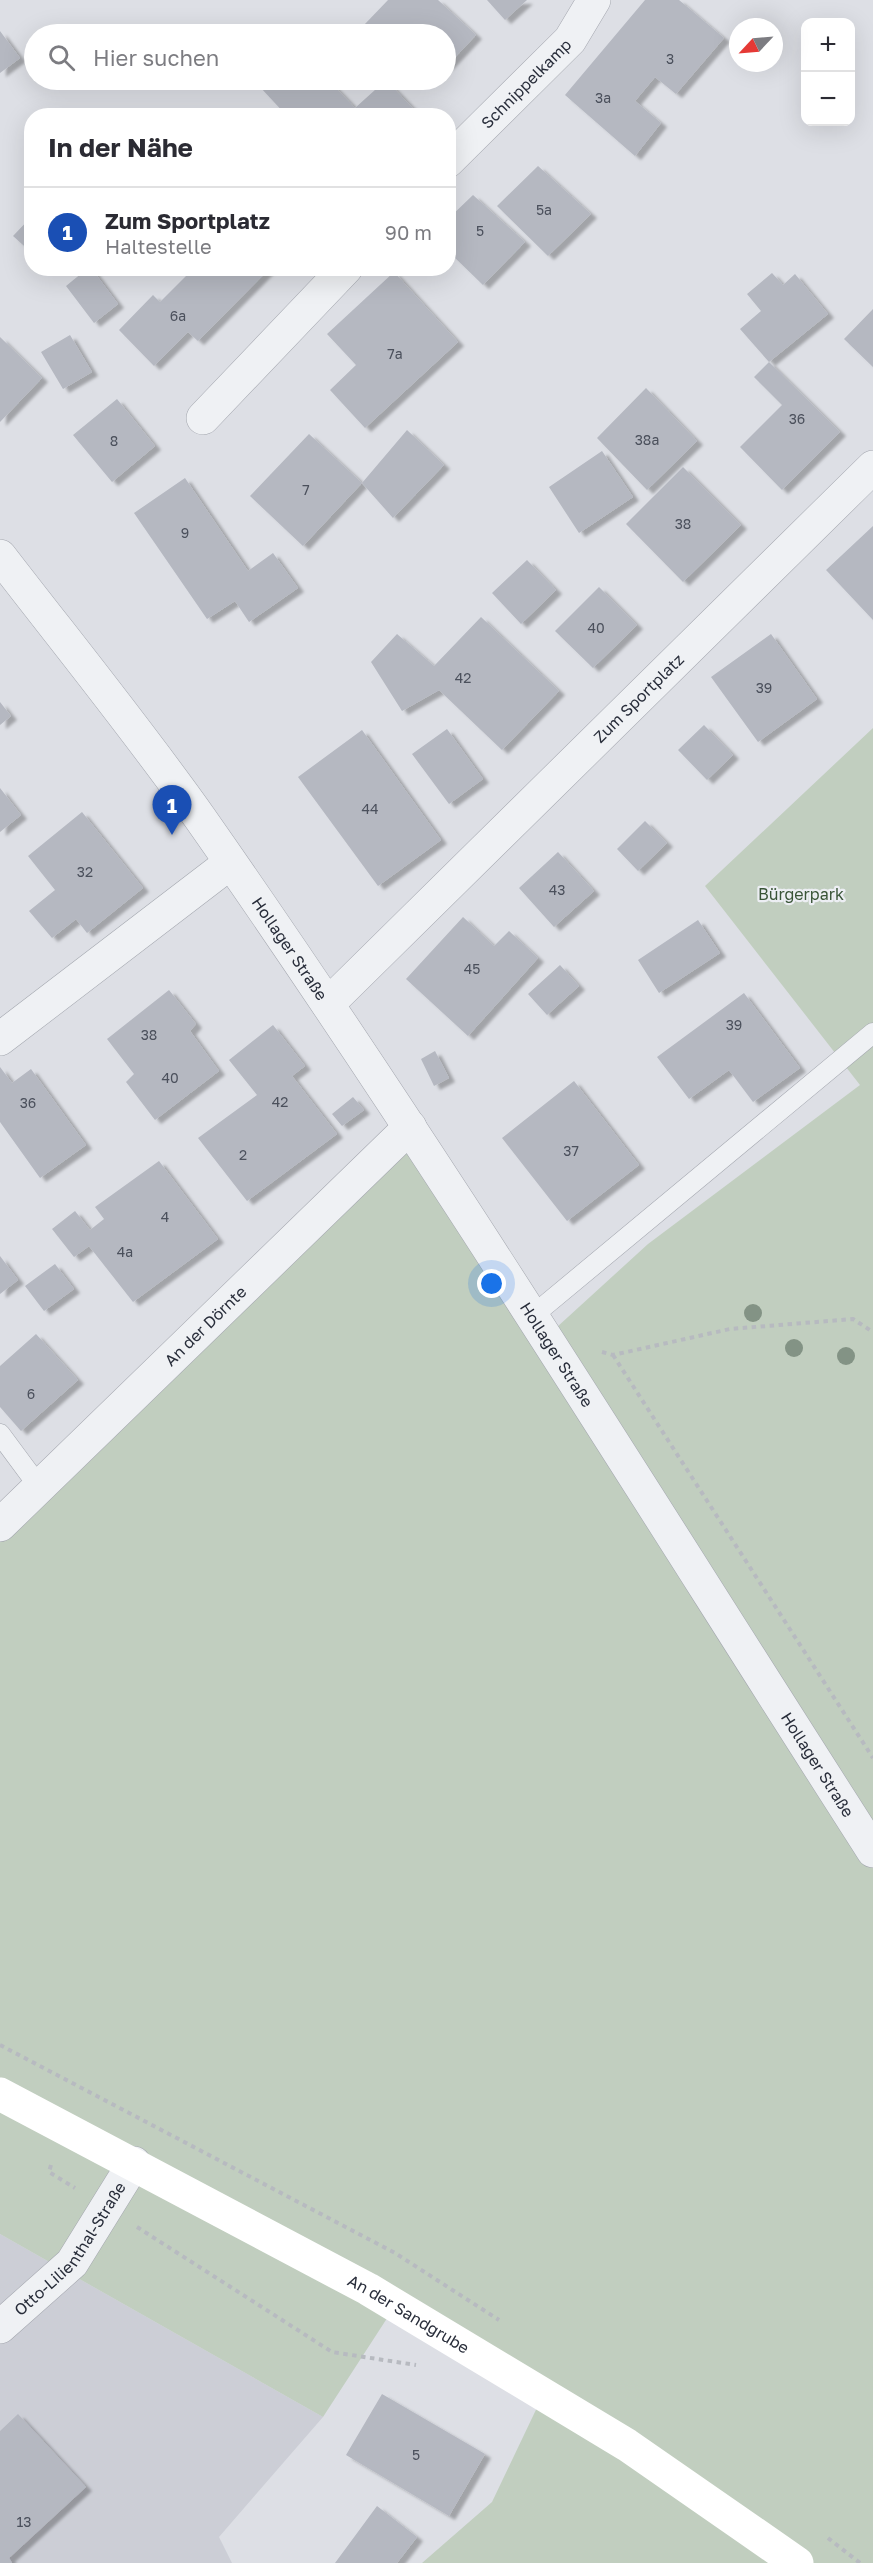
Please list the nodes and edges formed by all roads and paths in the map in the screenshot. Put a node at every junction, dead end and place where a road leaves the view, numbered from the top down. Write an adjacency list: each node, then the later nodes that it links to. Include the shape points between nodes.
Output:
1 (594, 0): 2 (street, Schnippelkamp, via 570,40)
2 (456, 153)
3 (338, 276): 4 (street)
4 (203, 418)
5 (873, 467): 8 (street, Zum Sportplatz)
6 (0, 556): 7 (street, Hollager Straße, via 199,816)
7 (230, 863): 8 (street, Hollager Straße); 10 (street)
8 (328, 1004): 11 (street, Hollager Straße)
9 (873, 1033): 12 (lane)
10 (0, 1039)
11 (410, 1127): 12 (street, Hollager Straße); 16 (street, An der Dörnte)
12 (538, 1328): 14 (path); 19 (street, Hollager Straße)
13 (873, 1332): 14 (path, via 854,1319 730,1329)
14 (613, 1355): 18 (path)
15 (0, 1434): 16 (lane)
16 (40, 1488): 17 (street, An der Dörnte)
17 (0, 1525)
18 (873, 1758)
19 (873, 1851)
20 (81, 2085): 22 (path)
21 (0, 2094): 22 (main road, An der Sandgrube)
22 (65, 2127): 23 (main road, An der Sandgrube); 24 (path, via 49,2172)
23 (134, 2163): 24 (street, Otto-Lilienthal-Straße); 27 (main road, An der Sandgrube, via 368,2289 627,2445)
24 (107, 2208): 25 (street, Otto-Lilienthal-Straße, via 72,2263); 26 (path, via 332,2352)
25 (0, 2327)
26 (423, 2366)
27 (797, 2563)

